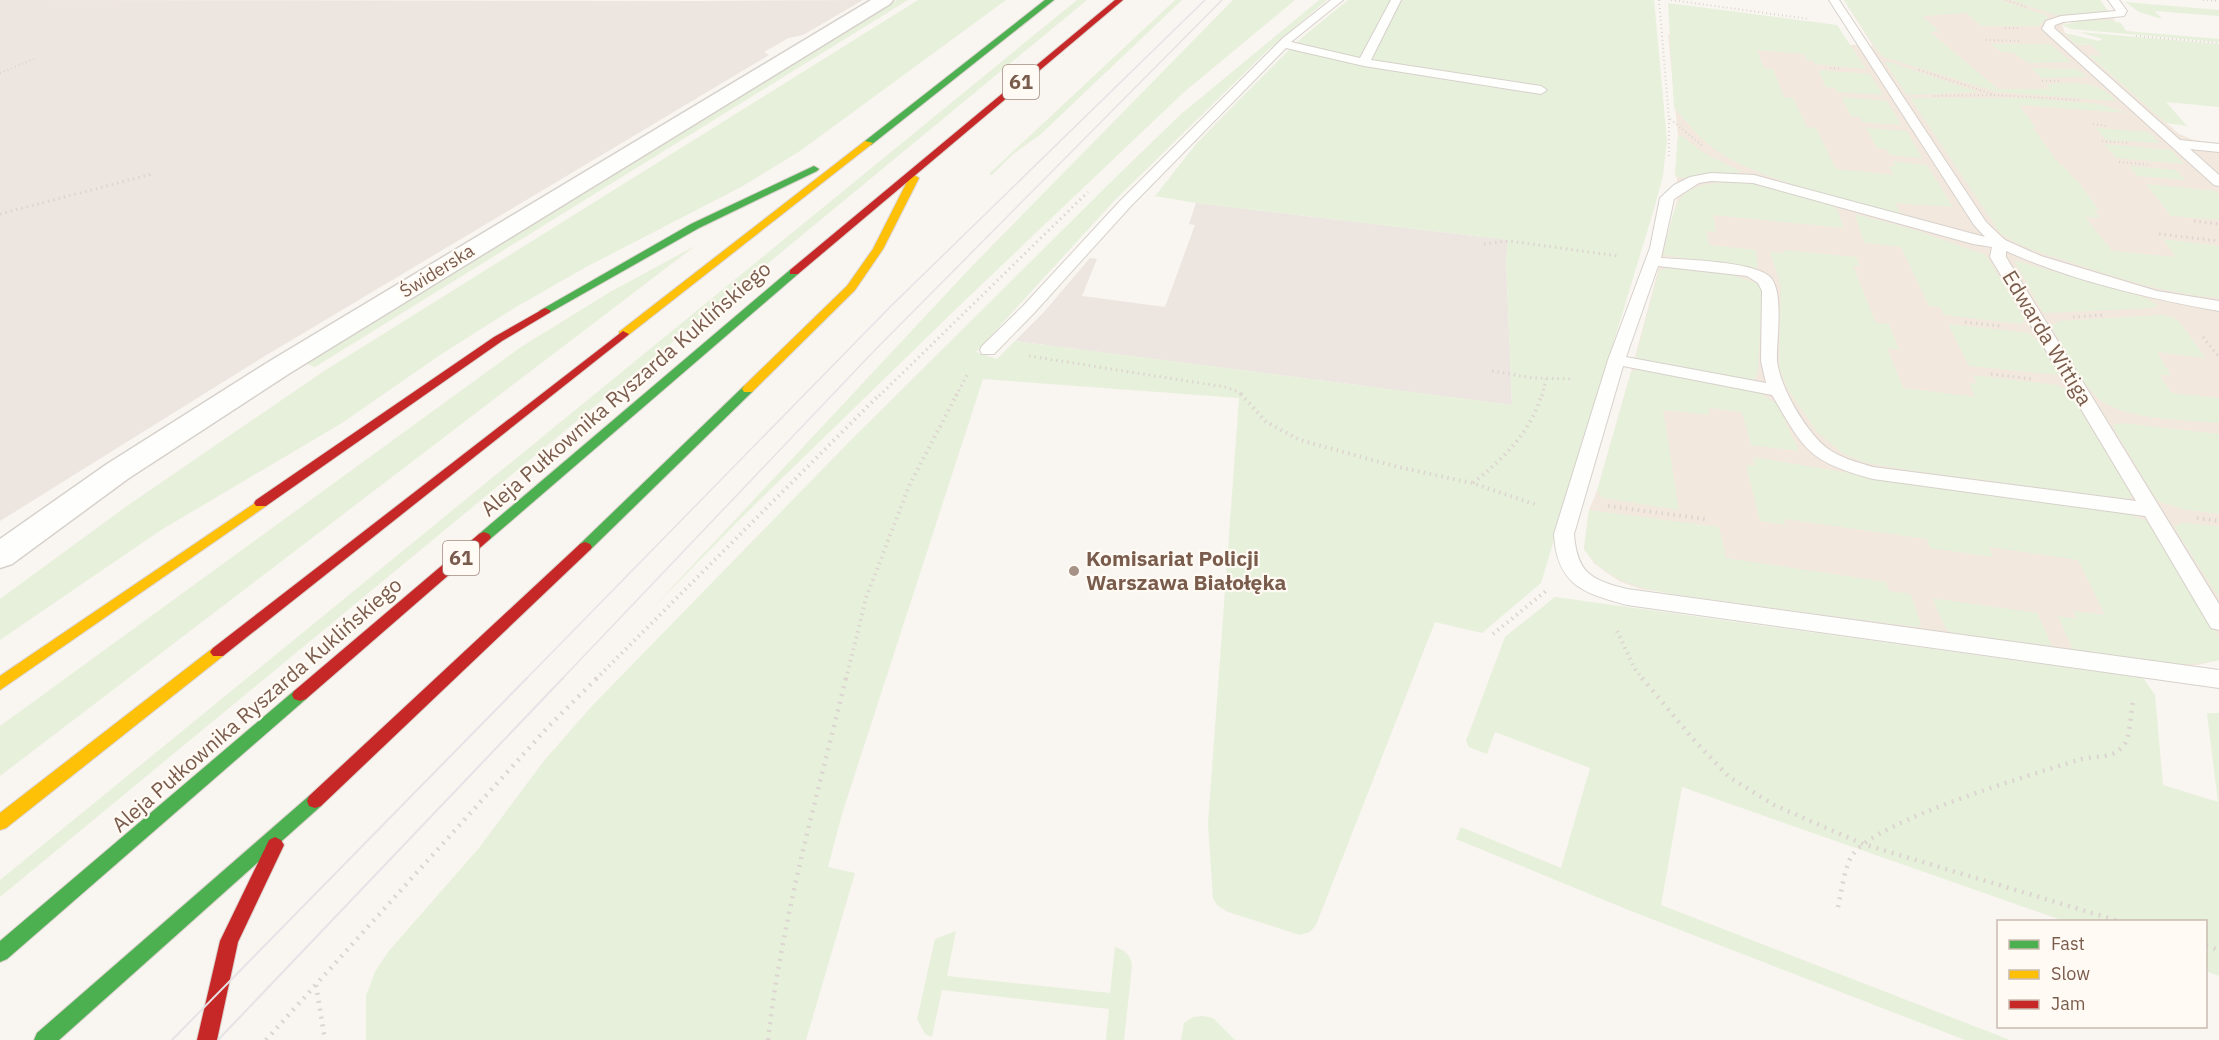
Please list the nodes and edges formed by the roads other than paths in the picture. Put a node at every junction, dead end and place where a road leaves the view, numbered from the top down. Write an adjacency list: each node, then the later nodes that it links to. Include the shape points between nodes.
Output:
1 (884, 0): 23 (street, Świderska, via 280,367 118,471)
2 (1050, 0): 11 (main road, Aleja Pułkownika Ryszarda Kuklińskiego / 61)
3 (1119, 0): 14 (main road, Aleja Pułkownika Ryszarda Kuklińskiego / 61)
4 (1338, 0): 8 (lane)
5 (1396, 0): 9 (lane)
6 (1834, 0): 16 (lane, Edwarda Wittiga, via 1981,225)
7 (2113, 0): 12 (lane, via 2122,11 2120,14 2061,18 2050,23 2048,30)
8 (1284, 44): 9 (lane); 19 (lane, via 1125,204)
9 (1364, 62): 10 (lane)
10 (1541, 90)
11 (872, 140): 26 (main road, via 695,226 498,339); 27 (main road, Aleja Pułkownika Ryszarda Kuklińskiego / 61)
12 (2176, 144): 13 (lane); 15 (lane)
13 (2219, 148)
14 (923, 164): 28 (main road, via 884,240 851,288 654,482); 29 (main road, Aleja Pułkownika Ryszarda Kuklińskiego / 61)
15 (2219, 182)
16 (2000, 243): 17 (lane, via 1978,241 1772,182 1722,176 1695,180 1667,198); 18 (lane, via 2036,259 2155,295); 22 (lane, Edwarda Wittiga, via 1998,257)
17 (1651, 261): 20 (lane); 21 (lane, via 1751,272 1765,280 1770,291 1768,362)
18 (2219, 306)
19 (993, 345)
20 (1616, 360): 21 (lane); 25 (lane, via 1564,534 1564,553 1580,581 1627,597)
21 (1778, 391): 22 (lane, via 1819,451 1848,466 1873,473)
22 (2152, 510): 24 (lane, Edwarda Wittiga)
23 (0, 556)
24 (2219, 622)
25 (2219, 679)
26 (0, 684)
27 (0, 823)
28 (281, 832): 30 (main road); 31 (main road, via 229,941)
29 (0, 953)
30 (44, 1040)
31 (207, 1040)

